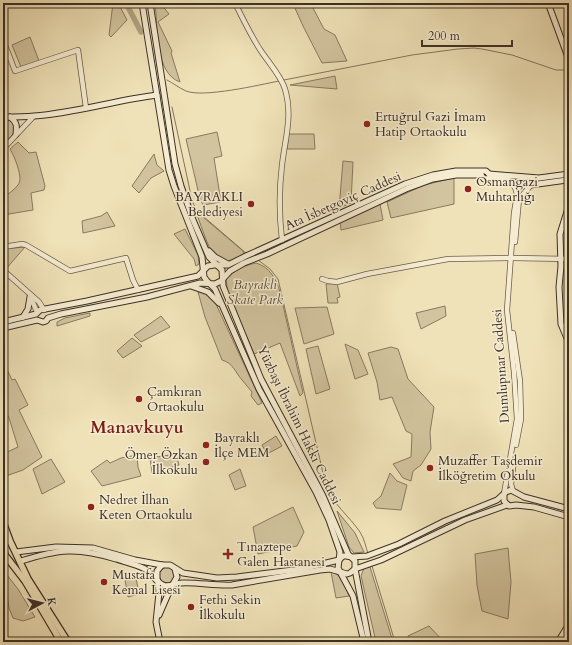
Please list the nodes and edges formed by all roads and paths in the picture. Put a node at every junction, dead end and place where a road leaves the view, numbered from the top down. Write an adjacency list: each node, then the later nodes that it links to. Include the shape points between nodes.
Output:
1 (142, 3): 7 (main road)
2 (150, 3): 23 (main road, via 175,164)
3 (235, 3): 22 (street, via 286,91 289,123 282,163)
4 (548, 3): 6 (main road)
5 (3, 40): 8 (street, via 15,72 78,50)
6 (569, 60)
7 (157, 95): 8 (main road); 31 (main road, via 169,170 202,257)
8 (86, 108): 9 (main road)
9 (33, 116): 11 (main road); 12 (street)
10 (3, 117): 11 (main road)
11 (10, 117): 12 (main road, via 16,122)
12 (16, 134): 13 (street)
13 (3, 149)
14 (482, 174): 15 (main road, via 484,179); 22 (main road, Ata İsbetgoviç Caddesi, via 456,171 433,175 406,184); 32 (main road, Ata İsbetgoviç Caddesi, via 433,179 244,263)
15 (489, 176): 16 (main road); 17 (main road)
16 (568, 177): 18 (main road)
17 (512, 182): 18 (main road, via 523,186); 25 (street, Dumlupınar Caddesi, via 517,195)
18 (532, 184): 25 (street, via 520,199)
19 (569, 205): 21 (main road)
20 (569, 214): 21 (main road)
21 (565, 220): 26 (main road, via 560,234)
22 (282, 240): 28 (main road, Ata İsbetgoviç Caddesi)
23 (205, 246): 28 (main road, via 215,258); 29 (main road, via 211,259)
24 (3, 247): 36 (street, via 26,245 70,271 126,258)
25 (512, 258): 26 (street); 33 (street, via 448,259 337,282); 47 (street, Dumlupınar Caddesi, via 510,310 520,381 521,419 511,478 511,484); 48 (street, Dumlupınar Caddesi, via 507,310 517,419)
26 (561, 259): 27 (street); 46 (main road, via 560,318)
27 (569, 259)
28 (231, 264): 29 (main road, Ata İsbetgoviç Caddesi)
29 (218, 266): 31 (main road, via 208,266); 32 (main road, via 222,270)
30 (3, 270): 37 (street)
31 (204, 271): 34 (main road, via 205,279); 36 (main road, via 196,277)
32 (222, 278): 34 (main road, via 218,283); 56 (main road, Yüzbaşı İbrahim Hakkı Caddesi, via 223,286 262,379 323,496)
33 (322, 279)
34 (209, 283): 35 (main road); 38 (main road, Yüzbaşı İbrahim Hakkı Caddesi, via 215,289)
35 (190, 286): 38 (main road, via 208,292); 42 (main road)
36 (138, 290): 39 (main road)
37 (30, 295): 39 (street); 40 (street); 41 (main road, via 28,309)
38 (224, 309): 55 (main road, Yüzbaşı İbrahim Hakkı Caddesi, via 260,389 320,500)
39 (44, 310): 40 (main road); 42 (main road, via 47,311)
40 (37, 313): 41 (main road); 43 (main road)
41 (23, 317): 44 (main road)
42 (48, 318): 43 (main road, via 43,322)
43 (38, 320): 45 (main road)
44 (3, 322)
45 (3, 328)
46 (569, 343)
47 (516, 492): 48 (main road, via 508,491); 50 (main road, via 519,498); 51 (main road, via 524,497)
48 (504, 494): 49 (main road, via 504,502); 59 (main road, via 497,500)
49 (507, 505): 50 (main road); 67 (main road, via 465,520 378,561)
50 (516, 505): 52 (main road, via 534,507)
51 (569, 509)
52 (569, 517)
53 (3, 522): 57 (main road)
54 (3, 547): 58 (main road)
55 (338, 548): 61 (main road, Yüzbaşı İbrahim Hakkı Caddesi); 64 (main road, via 338,553)
56 (346, 548): 59 (main road, via 354,555); 60 (main road, Yüzbaşı İbrahim Hakkı Caddesi)
57 (16, 552): 58 (main road); 62 (main road); 65 (main road, via 56,546 93,548)
58 (5, 555): 63 (main road)
59 (367, 556): 60 (main road)
60 (352, 557): 61 (main road, via 343,556); 67 (main road, Yüzbaşı İbrahim Hakkı Caddesi, via 356,564)
61 (339, 560): 64 (main road); 68 (main road, Yüzbaşı İbrahim Hakkı Caddesi, via 338,568)
62 (21, 561): 63 (main road); 69 (main road, via 57,551 78,550 136,565 145,569); 75 (main road, via 28,579)
63 (11, 564): 74 (main road, via 25,582)
64 (326, 564): 66 (main road, via 226,578 183,573)
65 (162, 565): 66 (main road, via 170,565); 69 (main road, via 157,571)
66 (175, 569): 70 (main road, via 177,577)
67 (355, 569): 68 (main road, via 347,574); 78 (main road, Yüzbaşı İbrahim Hakkı Caddesi)
68 (342, 572): 70 (main road, via 320,570 220,586); 77 (main road, Yüzbaşı İbrahim Hakkı Caddesi, via 353,596)
69 (158, 581): 70 (main road, via 164,586); 71 (main road)
70 (173, 584): 71 (main road)
71 (156, 622): 76 (main road)
72 (569, 624): 79 (main road)
73 (569, 633): 80 (main road)
74 (61, 642)
75 (68, 642)
76 (160, 642)
77 (364, 642)
78 (369, 642)
79 (558, 642)
80 (563, 642)

